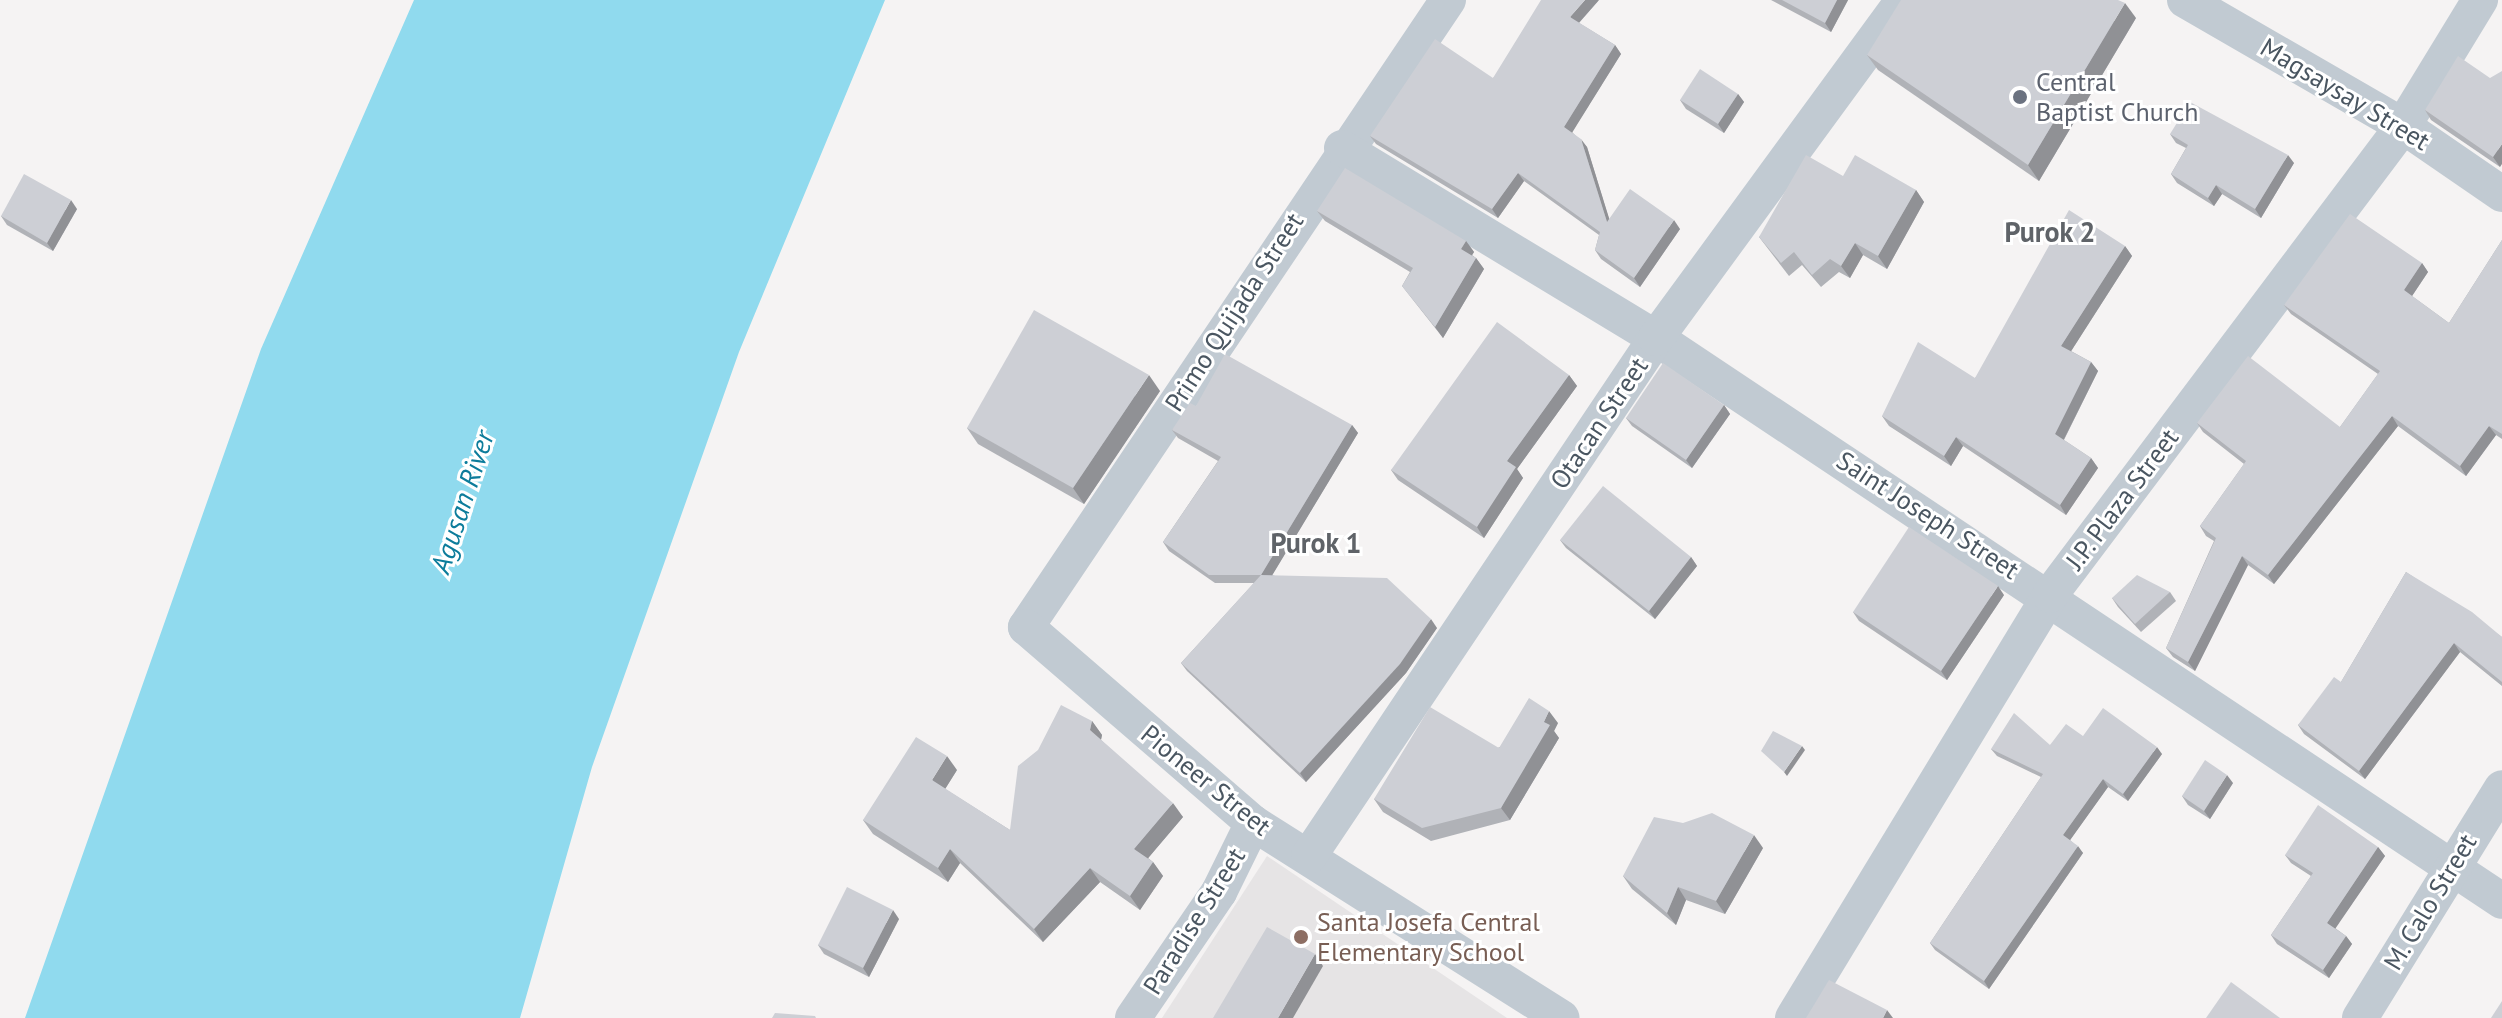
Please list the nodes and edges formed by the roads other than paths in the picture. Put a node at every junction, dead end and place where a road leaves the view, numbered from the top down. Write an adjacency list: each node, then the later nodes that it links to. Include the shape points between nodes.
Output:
1 (1448, 0): 6 (street, Primo Quijada Street)
2 (1903, 0): 8 (street, Otacan Street)
3 (2185, 0): 5 (street, Magsaysay Street)
4 (2480, 0): 5 (street, J.P. Plaza Street)
5 (2403, 126): 7 (street, Magsaysay Street); 9 (street, J.P. Plaza Street)
6 (1342, 148): 8 (street, Saint Joseph Street); 10 (street, Primo Quijada Street)
7 (2502, 194)
8 (1656, 338): 9 (street, Saint Joseph Street); 13 (street, Otacan Street)
9 (2050, 595): 14 (street, Saint Joseph Street); 18 (street, J.P. Plaza Street)
10 (1026, 627): 12 (street, Pioneer Street)
11 (2502, 788): 14 (street, M. Calo Street)
12 (1253, 823): 13 (street, Pioneer Street); 16 (street, Paradise Street, via 1219,892)
13 (1309, 856): 17 (street, Pioneer Street)
14 (2451, 862): 15 (street, Saint Joseph Street); 19 (street, M. Calo Street)
15 (2502, 901)
16 (1133, 1018)
17 (1562, 1018)
18 (1793, 1018)
19 (2360, 1018)

